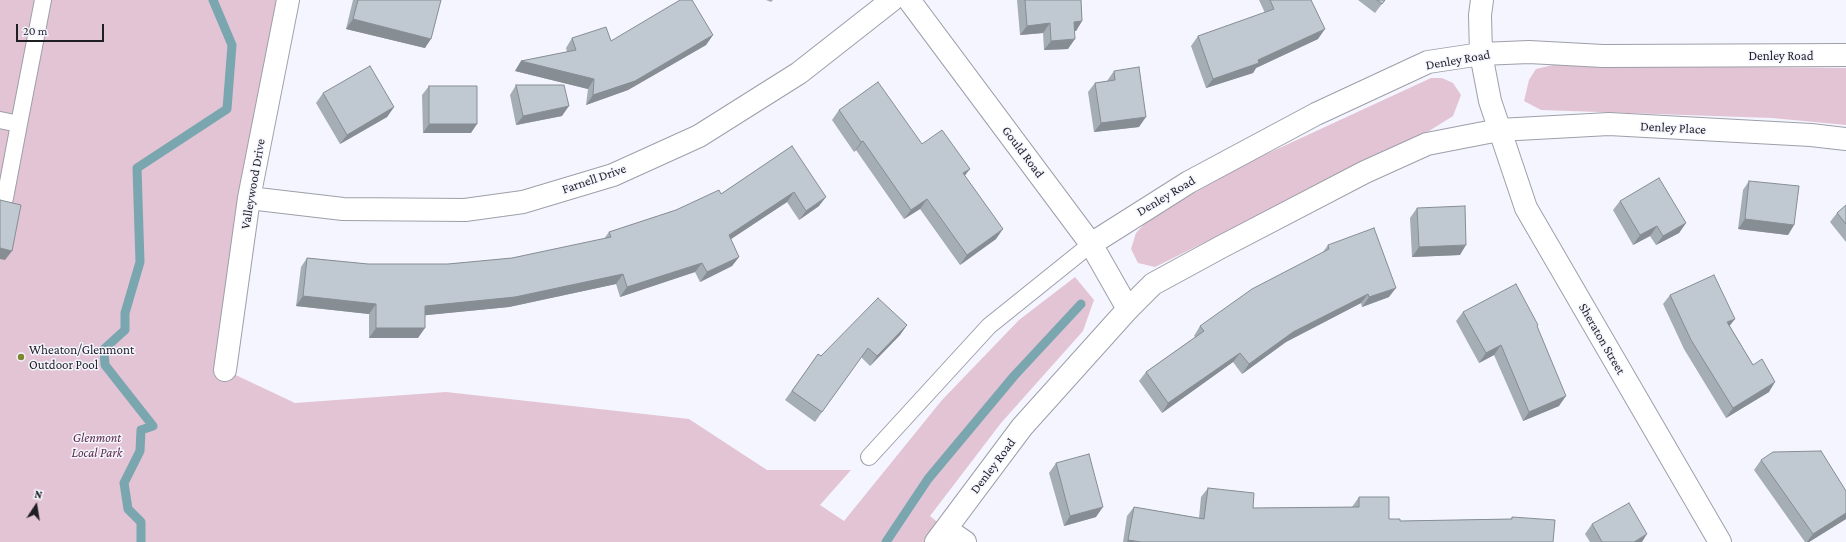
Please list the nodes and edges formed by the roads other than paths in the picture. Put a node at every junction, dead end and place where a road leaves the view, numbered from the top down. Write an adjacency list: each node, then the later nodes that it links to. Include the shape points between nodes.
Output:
1 (43, 0): 9 (lane)
2 (288, 0): 12 (street, Valleywood Drive)
3 (892, 0): 12 (street, Farnell Drive, via 799,72 699,136 613,175 524,202 465,210 343,209)
4 (910, 0): 14 (street, Gould Road)
5 (1482, 0): 6 (street, Sheraton Street)
6 (1481, 54): 7 (street, Denley Road, via 1529,52 1603,56); 10 (street, Sheraton Street, via 1490,102); 14 (street, Denley Road, via 1428,62 1316,114 1189,182)
7 (1846, 56)
8 (0, 120): 9 (lane)
9 (19, 124): 13 (lane, via 5,198)
10 (1500, 130): 11 (street, Denley Place, via 1609,124 1812,135); 15 (street, Denley Road, via 1426,144 1365,172 1153,284); 20 (street, Sheraton Street, via 1526,208)
11 (1846, 140)
12 (249, 198): 16 (street, Valleywood Drive)
13 (0, 200)
14 (1091, 244): 15 (street, Gould Road); 17 (lane, via 989,326)
15 (1128, 309): 18 (street, Denley Road, via 1022,427)
16 (225, 370)
17 (869, 457)
18 (941, 535): 19 (street)
19 (964, 542)
20 (1720, 542)

